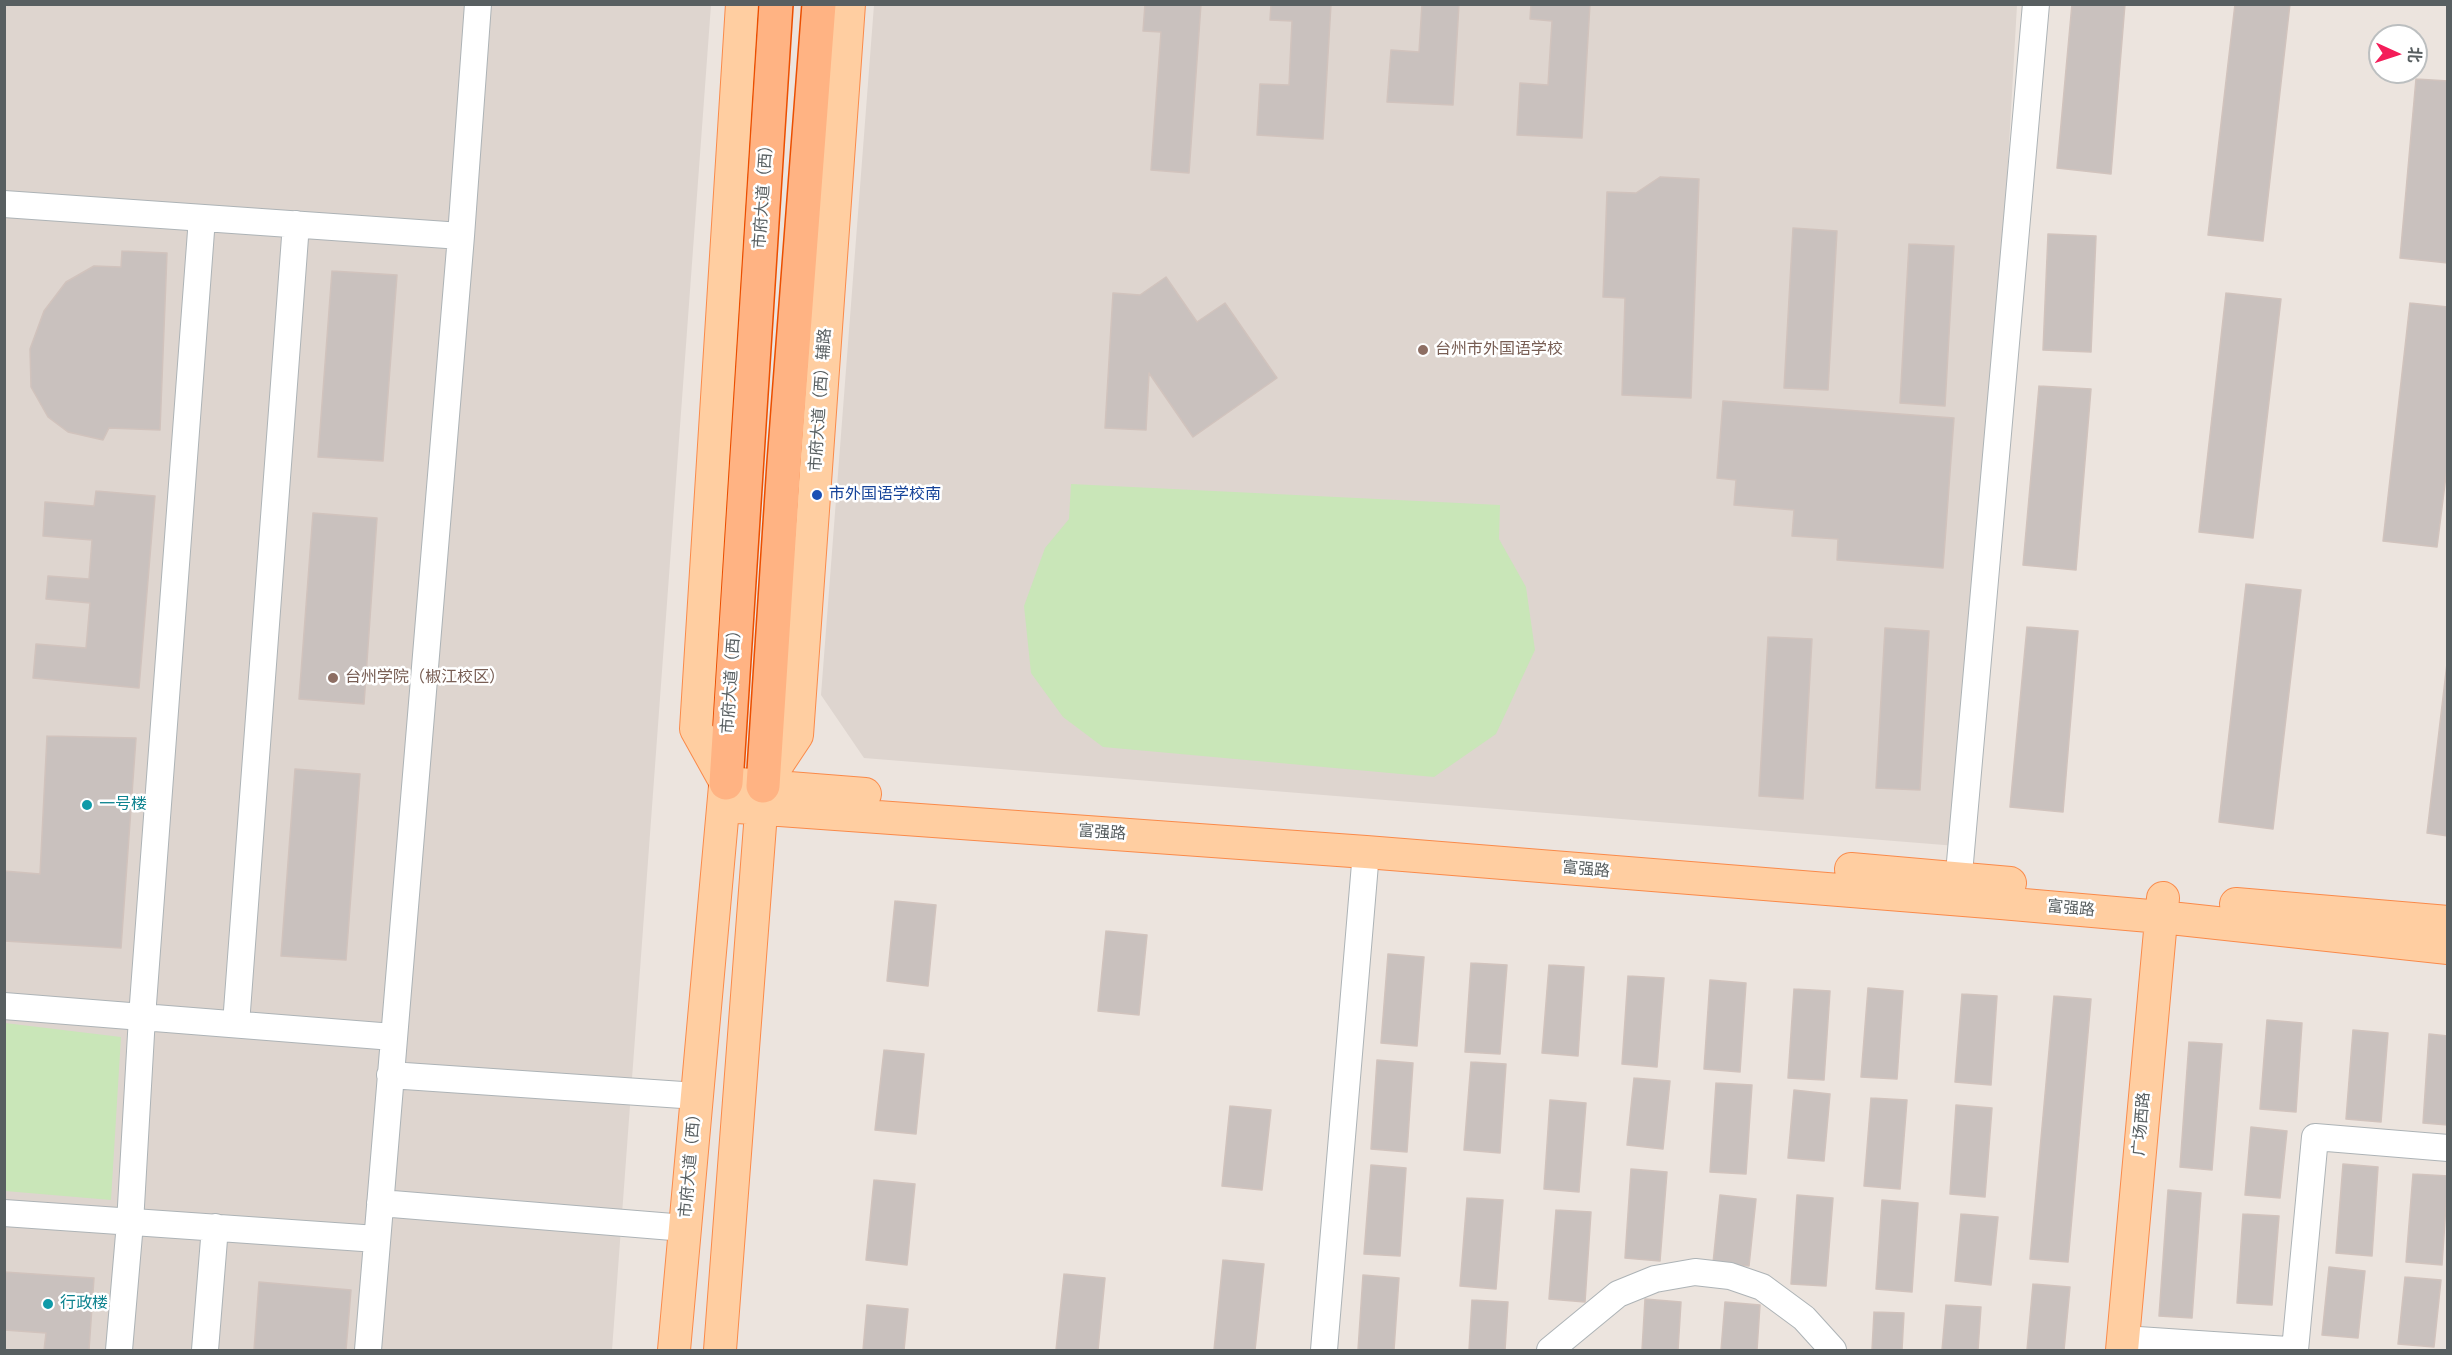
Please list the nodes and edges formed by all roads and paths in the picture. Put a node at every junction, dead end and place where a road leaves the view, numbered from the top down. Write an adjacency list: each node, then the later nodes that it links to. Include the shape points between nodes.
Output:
1 (478, 4): 10 (street)
2 (742, 4): 11 (main road, via 696,729)
3 (776, 4): 11 (highway, 市府大道（西）)
4 (819, 4): 12 (highway)
5 (849, 4): 12 (main road, 市府大道（西）辅路, via 797,735)
6 (2036, 4): 14 (street)
7 (4, 204): 8 (street)
8 (202, 218): 9 (street); 19 (street)
9 (296, 224): 10 (street); 20 (street)
10 (461, 236): 21 (street)
11 (725, 794): 12 (main road, 富强路); 23 (main road, 市府大道（西）)
12 (763, 797): 13 (main road, 富强路); 14 (main road, 富强路); 36 (main road)
13 (1366, 852): 14 (main road, 富强路); 37 (street)
14 (1957, 889): 15 (main road, 富强路)
15 (2162, 907): 16 (main road, 富强路); 17 (main road, 富强路); 31 (main road, 广场西路)
16 (2448, 922)
17 (2448, 948)
18 (4, 1006): 19 (street)
19 (142, 1017): 20 (street); 27 (street)
20 (236, 1024): 21 (street)
21 (393, 1036): 22 (street)
22 (390, 1075): 23 (street); 25 (street)
23 (697, 1096): 29 (main road, 市府大道（西）)
24 (2448, 1148): 41 (street, via 2315,1137)
25 (380, 1203): 29 (street); 30 (street)
26 (4, 1213): 27 (street)
27 (130, 1223): 28 (street); 32 (street)
28 (215, 1227): 30 (street); 33 (street)
29 (685, 1227): 35 (main road, 市府大道（西）)
30 (377, 1239): 34 (street)
31 (2122, 1345): 40 (street)
32 (119, 1350)
33 (205, 1350)
34 (368, 1350)
35 (674, 1350)
36 (720, 1350)
37 (1324, 1350)
38 (1550, 1350): 39 (street, via 1618,1294 1655,1279 1695,1272 1730,1276 1762,1287 1804,1318)
39 (1833, 1350)
40 (2288, 1350)
41 (2295, 1350)

